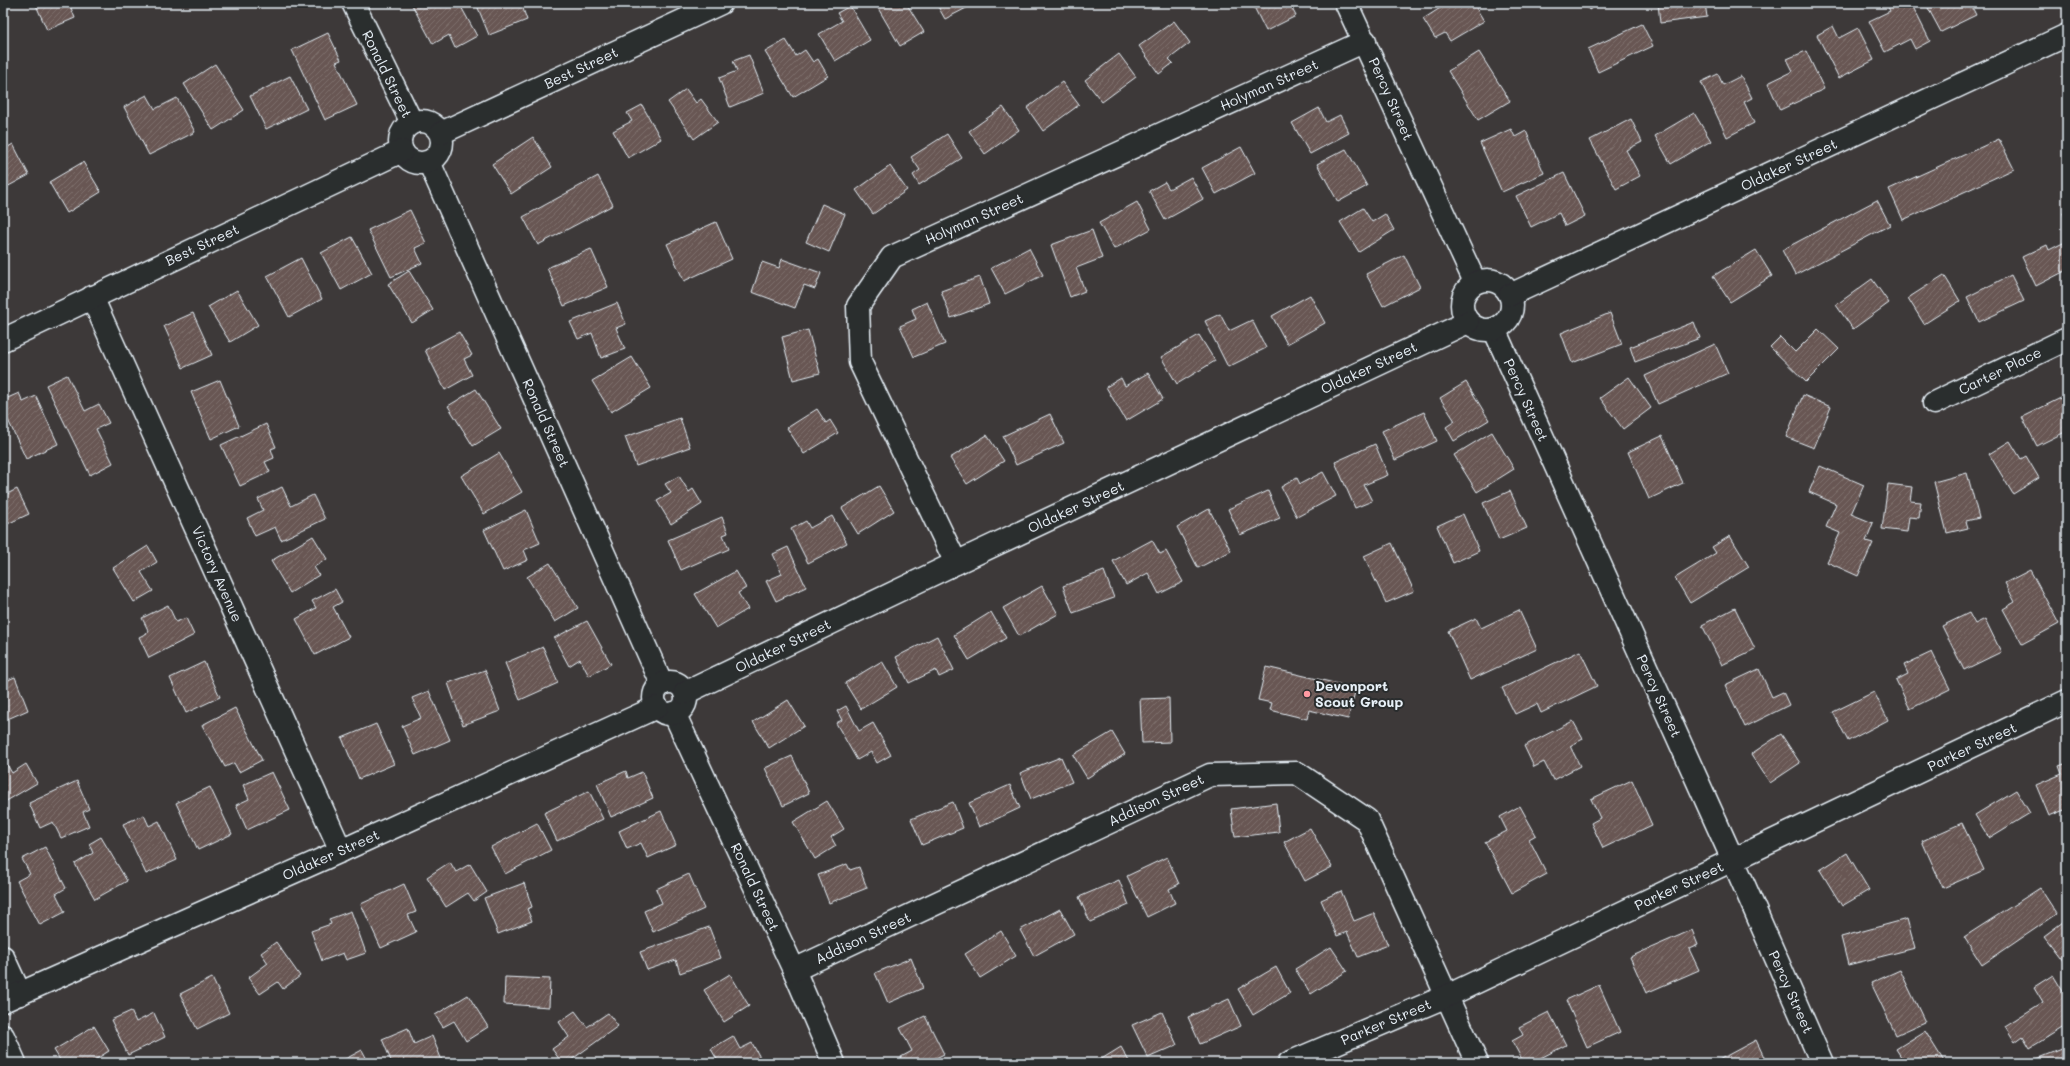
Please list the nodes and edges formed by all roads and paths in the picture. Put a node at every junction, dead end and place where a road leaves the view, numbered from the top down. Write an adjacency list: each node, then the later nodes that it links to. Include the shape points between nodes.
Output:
1 (353, 3): 6 (street, Ronald Street)
2 (721, 3): 7 (street, Best Street)
3 (1346, 3): 5 (street, Percy Street)
4 (2067, 35): 11 (street, Oldaker Street)
5 (1365, 41): 10 (street, Percy Street); 18 (street, Holyman Street, via 892,257 858,306 860,362)
6 (412, 123): 7 (street, via 428,122); 8 (street, via 403,131 400,138)
7 (441, 133): 9 (street, via 442,147 439,154)
8 (402, 151): 9 (street, via 413,162); 12 (street, Best Street)
9 (429, 162): 19 (street, Ronald Street)
10 (1475, 282): 11 (street, via 1485,279 1496,281 1504,286); 13 (street, via 1464,294 1461,302 1461,310)
11 (1510, 295): 14 (street, via 1511,311 1508,320)
12 (92, 297): 16 (street, Best Street); 23 (street, Victory Avenue)
13 (1468, 322): 14 (street, via 1478,329); 18 (street, Oldaker Street)
14 (1494, 329): 24 (street, Percy Street)
15 (2067, 339): 17 (street, Carter Place)
16 (3, 340)
17 (1934, 403)
18 (956, 563): 20 (street, Oldaker Street)
19 (662, 684): 20 (street, via 673,682 683,688); 22 (street, via 655,692 654,698)
20 (685, 693): 22 (street, via 685,704)
21 (2067, 701): 24 (street, Parker Street)
22 (666, 710): 23 (street, Oldaker Street); 26 (street, Ronald Street)
23 (342, 851): 28 (street, Oldaker Street)
24 (1733, 860): 27 (street, Parker Street); 34 (street, Percy Street)
25 (3, 957): 28 (street)
26 (794, 970): 27 (street, Addison Street, via 1210,775 1297,773 1367,820); 31 (street, Ronald Street)
27 (1447, 996): 32 (street, Parker Street); 33 (street, Addison Street)
28 (12, 998)
29 (3, 1036): 30 (street)
30 (15, 1063)
31 (834, 1063)
32 (1289, 1063)
33 (1477, 1063)
34 (1822, 1063)

